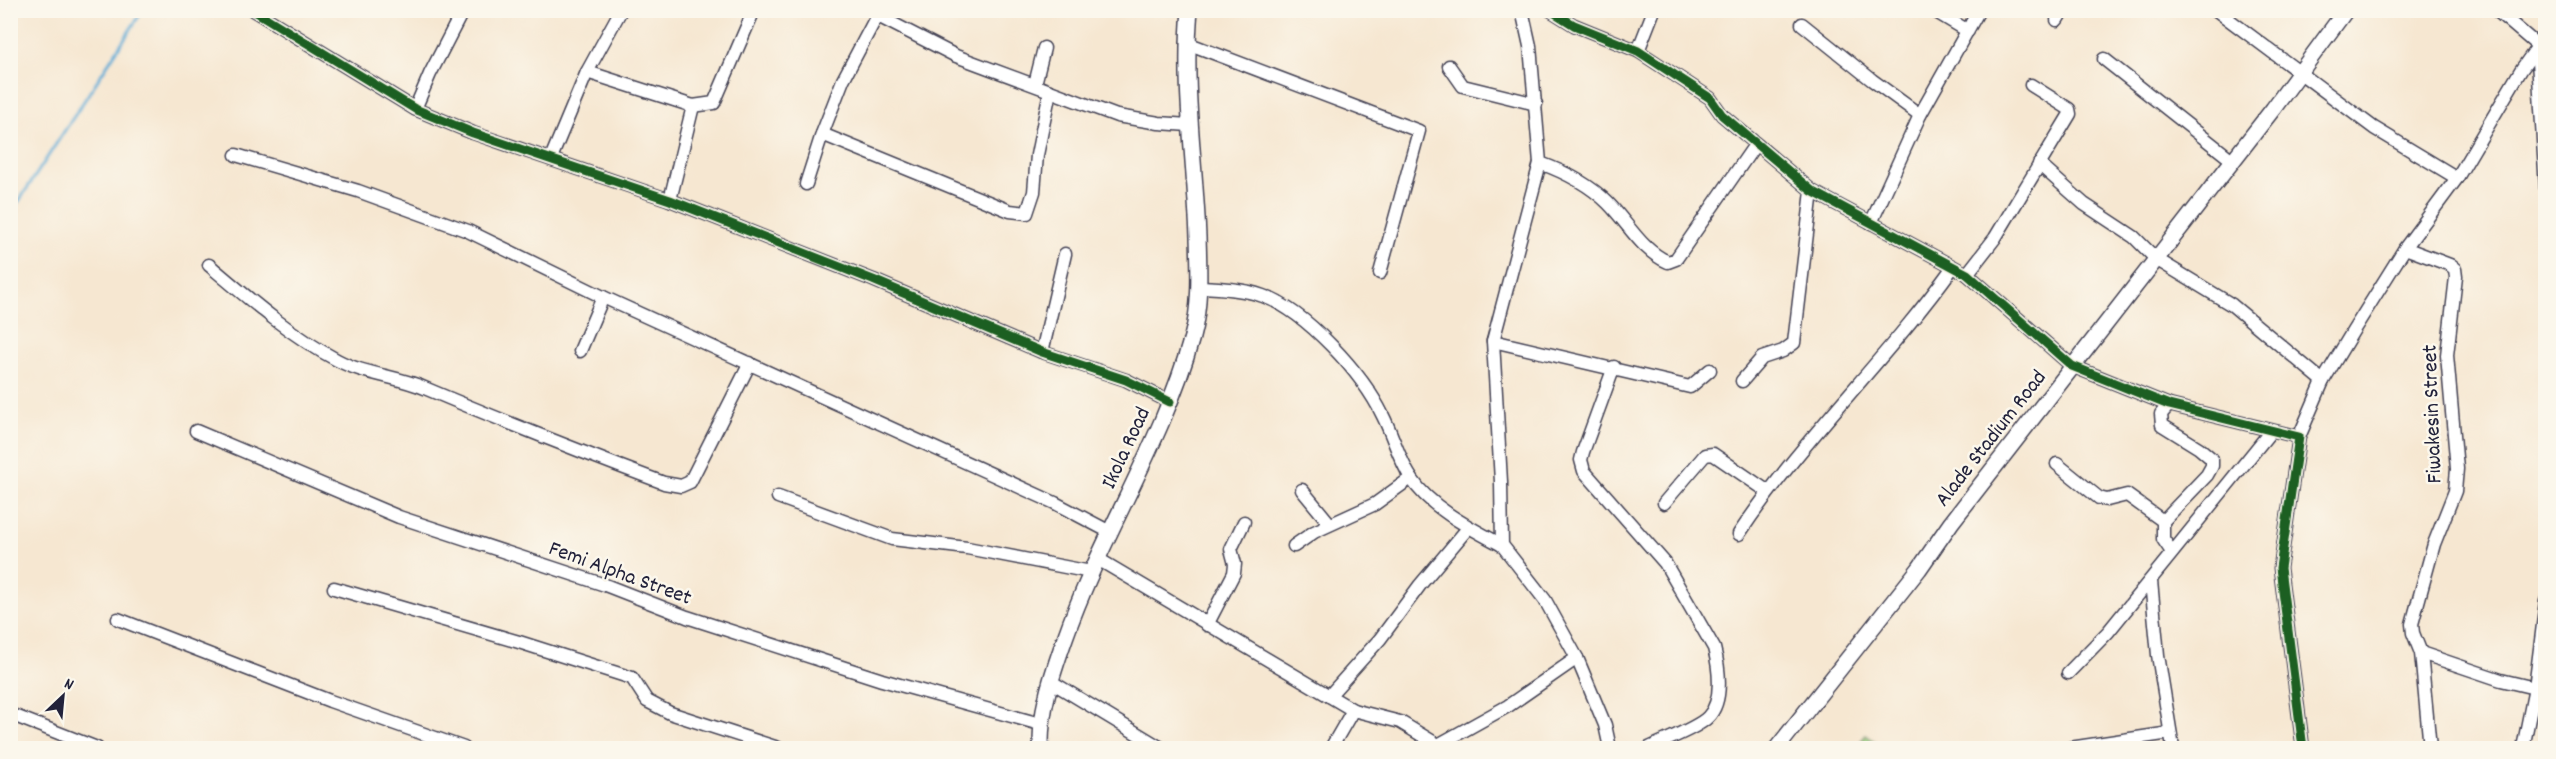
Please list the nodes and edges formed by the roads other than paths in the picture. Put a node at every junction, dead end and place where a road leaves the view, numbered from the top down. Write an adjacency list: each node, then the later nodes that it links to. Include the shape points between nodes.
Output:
1 (253, 10): 31 (street)
2 (463, 10): 31 (street)
3 (621, 10): 24 (street)
4 (754, 10): 30 (street, via 718,97 714,103)
5 (1190, 10): 18 (street, Ikola Road)
6 (1522, 10): 29 (street)
7 (1550, 10): 21 (street, via 1574,25)
8 (1654, 10): 21 (street)
9 (1933, 10): 16 (street)
10 (1979, 10): 16 (street)
11 (2216, 10): 25 (street)
12 (2346, 10): 25 (street, Alade Stadium Road)
13 (2496, 10): 19 (street)
14 (879, 13): 26 (street, via 956,56); 34 (street, via 843,81)
15 (1802, 24): 32 (street)
16 (1968, 31): 32 (street)
17 (2546, 35): 19 (street)
18 (1187, 43): 33 (street, Ikola Road); 52 (street, via 1419,131)
19 (2537, 45): 41 (street); 43 (street)
20 (1044, 48): 26 (street)
21 (1638, 51): 35 (street, via 1710,98 1722,115)
22 (2104, 58): 38 (street)
23 (1449, 66): 29 (street, via 1467,88)
24 (587, 72): 30 (street); 37 (street)
25 (2299, 73): 38 (street, Alade Stadium Road); 41 (street, via 2374,128)
26 (1035, 84): 28 (street)
27 (2031, 85): 40 (street, via 2070,111)
28 (1050, 91): 33 (street, via 1117,116); 34 (street, via 1028,213 1010,211)
29 (1536, 104): 39 (street)
30 (693, 105): 45 (street)
31 (415, 109): 37 (street)
32 (1920, 115): 46 (street)
33 (1190, 125): 54 (street, Ikola Road)
34 (822, 134): 42 (street)
35 (1755, 145): 39 (street, via 1676,259 1668,262 1636,237 1588,186); 44 (street)
36 (236, 155): 55 (street, via 358,191 450,224)
37 (551, 158): 45 (street)
38 (2232, 160): 49 (street, Alade Stadium Road)
39 (1540, 163): 56 (street)
40 (2039, 164): 49 (street, via 2084,204 2134,237); 53 (street, via 1995,238)
41 (2457, 178): 47 (street)
42 (806, 184)
43 (2546, 188)
44 (1812, 191): 46 (street); 63 (street, via 1794,342 1783,351 1762,358)
45 (670, 200): 58 (street)
46 (1871, 224): 51 (street)
47 (2405, 248): 64 (street); 91 (street, Fiwakesin Street, via 2450,265 2456,277 2448,355 2456,491 2434,544 2412,624)
48 (1065, 254): 58 (street)
49 (2156, 259): 60 (street, Alade Stadium Road); 64 (street, via 2232,305)
50 (209, 265): 59 (street, via 257,307 336,360 426,388 514,427 664,483 681,486 690,482)
51 (1953, 267): 53 (street); 73 (street)
52 (1380, 273)
53 (1967, 274): 60 (street)
54 (1200, 287): 65 (street, Ikola Road, via 1193,335); 71 (street, via 1262,295 1285,306 1336,350 1373,397)
55 (603, 297): 57 (street); 59 (street)
56 (1493, 341): 61 (street); 82 (street)
57 (580, 351)
58 (1042, 352): 65 (street, via 1126,380)
59 (750, 363): 80 (street)
60 (2072, 366): 66 (street); 109 (street, Alade Stadium Road)
61 (1614, 367): 62 (street, via 1690,387); 108 (street, via 1583,452 1584,471 1665,563 1718,661 1716,704 1708,718)
62 (1710, 370)
63 (1742, 381)
64 (2323, 381): 69 (street)
65 (1170, 402): 80 (street, Ikola Road)
66 (2169, 405): 68 (street); 76 (street, via 2161,414 2162,425 2199,448 2212,459 2212,466)
67 (196, 431): 99 (street, Femi Alpha Street, via 399,517 605,585 687,617 882,680)
68 (2271, 431): 69 (street); 84 (street)
69 (2299, 437): 112 (street, via 2280,568)
70 (2057, 464): 76 (street, via 2099,498 2127,495)
71 (1411, 478): 78 (street, via 1375,504); 79 (street, via 1425,495)
72 (1302, 490): 78 (street)
73 (1767, 491): 75 (street, via 1713,454 1705,455); 81 (street)
74 (778, 497): 85 (street, via 892,539)
75 (1664, 502)
76 (2163, 521): 84 (street, via 2163,539)
77 (1244, 522): 90 (street, via 1231,549 1236,564 1234,573)
78 (1330, 524): 83 (street)
79 (1468, 528): 82 (street); 96 (street)
80 (1110, 532): 85 (street, Ikola Road)
81 (1739, 534)
82 (1502, 545): 92 (street, via 1545,600)
83 (1294, 546)
84 (2172, 552): 86 (street)
85 (1094, 566): 90 (street); 94 (street, Ikola Road)
86 (2151, 581): 93 (street); 100 (street)
87 (334, 588): 103 (street, via 632,678 647,701 670,713)
88 (2546, 601): 95 (street)
89 (118, 619): 102 (street)
90 (1207, 625): 96 (street)
91 (2421, 652): 95 (street); 113 (street, Fiwakesin Street)
92 (1577, 658): 97 (street, via 1508,706 1442,744 1433,744 1400,722); 107 (street, via 1605,725)
93 (2068, 673)
94 (1050, 681): 99 (street, Ikola Road); 105 (street)
95 (2535, 688): 114 (street)
96 (1329, 696): 97 (street)
97 (1353, 710): 106 (street)
98 (10, 714): 101 (street)
99 (1040, 724): 104 (street, Ikola Road)
100 (2170, 733): 110 (street); 111 (street)
101 (97, 748)
102 (464, 748)
103 (778, 748)
104 (1041, 748)
105 (1161, 748)
106 (1331, 748)
107 (1610, 748)
108 (1649, 748)
109 (1777, 748)
110 (2070, 748)
111 (2173, 748)
112 (2303, 748)
113 (2430, 748)
114 (2523, 748)

